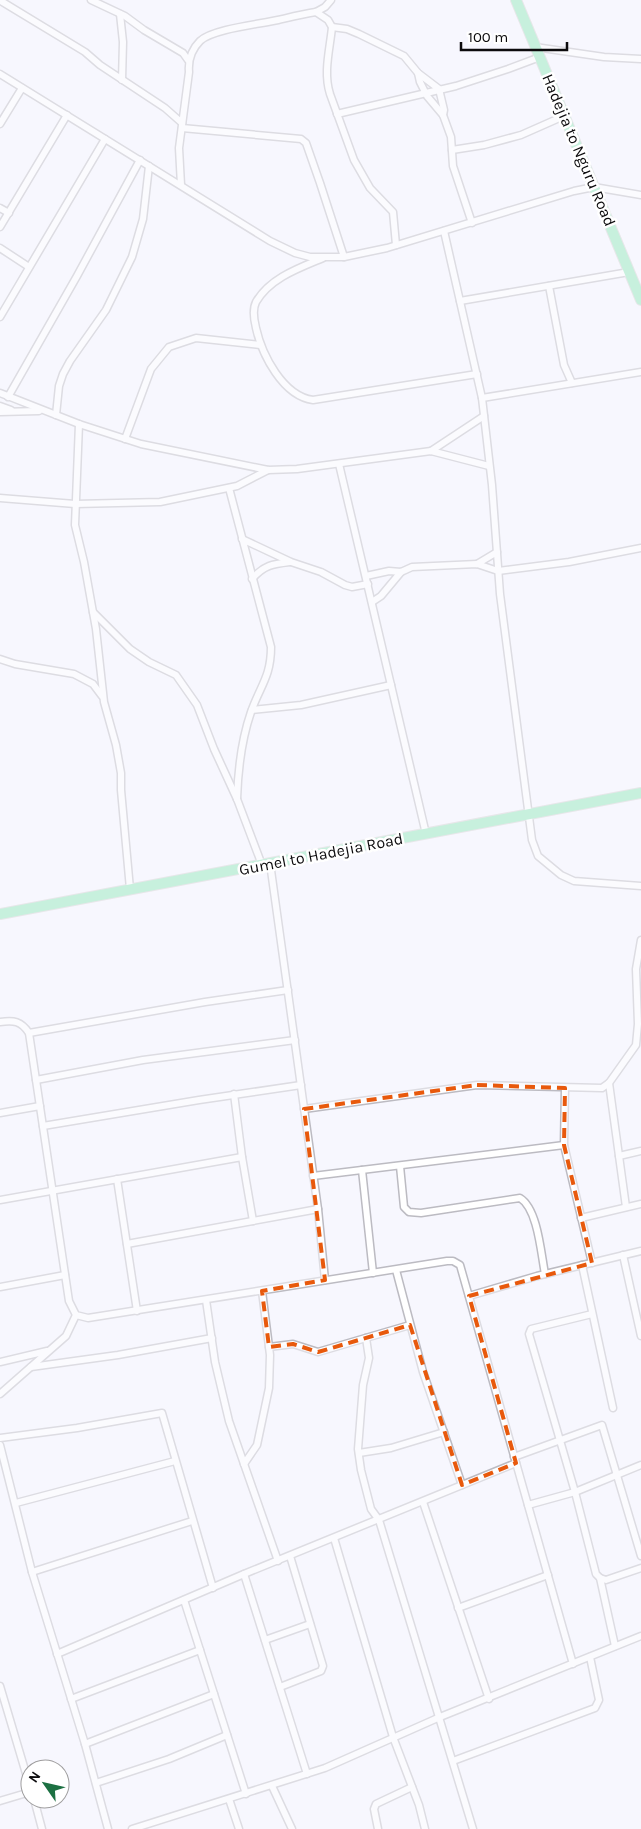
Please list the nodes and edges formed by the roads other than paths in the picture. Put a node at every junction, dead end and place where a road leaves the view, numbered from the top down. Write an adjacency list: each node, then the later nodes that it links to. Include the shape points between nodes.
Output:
1 (91, 0): 6 (street)
2 (332, 0): 5 (street)
3 (516, 0): 8 (main road, Hadejia to Nguru Road)
4 (1, 1): 13 (street, via 85,52)
5 (316, 12): 7 (street); 10 (street, via 208,36 201,40)
6 (120, 14): 10 (street, via 184,53); 13 (street)
7 (332, 27): 11 (street, via 347,28 404,56); 17 (street, via 326,73)
8 (538, 52): 9 (street); 15 (street, via 508,70); 20 (main road, Hadejia to Nguru Road)
9 (641, 59)
10 (188, 60): 22 (street)
11 (418, 73): 15 (street); 16 (street)
12 (0, 74): 14 (street)
13 (122, 80): 22 (street, via 165,108)
14 (22, 88): 18 (street); 21 (street)
15 (439, 89): 16 (street); 19 (street)
16 (426, 93): 17 (street); 19 (street)
17 (337, 114): 35 (street, via 364,178 393,212)
18 (67, 115): 23 (street); 31 (street)
19 (443, 115): 24 (street)
20 (564, 116): 24 (street, via 521,135); 28 (main road, Hadejia to Nguru Road)
21 (0, 124)
22 (182, 126): 27 (street, via 179,148); 37 (street, via 301,139 306,143)
23 (105, 139): 25 (street); 39 (street)
24 (452, 150): 32 (street, via 453,166)
25 (140, 160): 26 (street); 50 (street)
26 (149, 166): 27 (street); 56 (street, via 144,220 132,257 106,310 63,374)
27 (181, 185): 38 (street, via 270,241 295,253)
28 (594, 187): 29 (street); 32 (street); 40 (main road, Hadejia to Nguru Road)
29 (641, 195)
30 (0, 208): 31 (street)
31 (8, 213): 33 (street)
32 (472, 223): 34 (street)
33 (0, 227)
34 (444, 231): 35 (street); 43 (street)
35 (396, 245): 37 (street)
36 (0, 248): 39 (street)
37 (344, 257): 38 (street)
38 (324, 258): 45 (street, via 276,280 256,302 254,320)
39 (29, 267): 44 (street)
40 (629, 272): 41 (street); 42 (main road, Hadejia to Nguru Road)
41 (549, 286): 43 (street); 48 (street, via 564,364)
42 (641, 300)
43 (460, 301): 47 (street)
44 (0, 317)
45 (260, 345): 47 (street, via 286,385 304,398 313,400); 59 (street, via 196,338 168,347 151,369)
46 (641, 372): 48 (street)
47 (477, 374): 51 (street)
48 (572, 383): 51 (street)
49 (0, 393): 50 (street)
50 (8, 397): 53 (street)
51 (482, 398): 57 (street)
52 (0, 406): 55 (street)
53 (43, 410): 55 (street); 56 (street)
54 (0, 412): 55 (street)
55 (14, 412)
56 (56, 415): 58 (street)
57 (484, 416): 60 (street); 62 (street)
58 (79, 424): 59 (street); 66 (street)
59 (125, 439): 63 (street)
60 (432, 451): 61 (street); 62 (street)
61 (340, 464): 63 (street); 74 (street)
62 (489, 466): 69 (street)
63 (268, 470): 64 (street)
64 (229, 488): 66 (street, via 160,502); 67 (street)
65 (0, 498): 66 (street)
66 (75, 504): 78 (street, via 74,525)
67 (242, 539): 70 (street); 75 (street)
68 (641, 548): 72 (street)
69 (497, 552): 71 (street); 72 (street)
70 (291, 562): 75 (street, via 260,569); 76 (street, via 321,572 345,585)
71 (477, 564): 72 (street); 73 (street, via 412,567)
72 (498, 571): 85 (street)
73 (401, 572): 74 (street); 77 (street)
74 (366, 576): 76 (street)
75 (252, 579): 82 (street, via 271,647 271,662)
76 (368, 584): 77 (street)
77 (372, 602): 80 (street)
78 (93, 612): 81 (street); 84 (street, via 130,649 176,675 197,706)
79 (0, 659): 81 (street, via 74,674 93,684)
80 (391, 685): 82 (street, via 301,705); 86 (street)
81 (103, 697): 89 (street, via 121,773)
82 (252, 710): 84 (street, via 238,766)
83 (641, 793): 85 (main road, Gumel to Hadejia Road)
84 (237, 799): 87 (street)
85 (529, 815): 86 (main road, Gumel to Hadejia Road); 88 (street, via 538,856 561,874 574,881)
86 (426, 834): 87 (main road, Gumel to Hadejia Road)
87 (266, 864): 89 (main road, Gumel to Hadejia Road); 93 (street)
88 (641, 886)
89 (130, 889): 90 (main road, Gumel to Hadejia Road)
90 (0, 914)
91 (641, 940): 92 (street)
92 (639, 970): 97 (street)
93 (288, 990): 95 (street); 96 (street)
94 (0, 1022): 95 (street, via 17,1021)
95 (29, 1033): 98 (street)
96 (295, 1040): 98 (street, via 143,1060); 100 (street)
97 (639, 1047): 99 (street)
98 (36, 1080): 103 (street)
99 (609, 1084): 101 (street, via 602,1088); 109 (street)
100 (301, 1085): 102 (street); 104 (street)
101 (565, 1088): 104 (street, via 477,1085); 107 (street)
102 (234, 1094): 106 (street); 110 (street)
103 (40, 1106): 105 (street); 106 (street)
104 (304, 1109): 113 (street)
105 (0, 1113)
106 (43, 1126): 115 (street)
107 (564, 1145): 111 (street); 120 (street)
108 (641, 1151): 109 (street)
109 (619, 1156): 118 (street)
110 (242, 1157): 114 (street); 121 (street)
111 (400, 1166): 112 (street); 129 (street, via 404,1207 409,1212 520,1198 526,1202 532,1213)
112 (362, 1170): 113 (street); 128 (street)
113 (312, 1176): 119 (street)
114 (117, 1178): 115 (street); 122 (street)
115 (52, 1190): 116 (street); 130 (street)
116 (0, 1200)
117 (641, 1204): 118 (street)
118 (626, 1207): 120 (street)
119 (318, 1209): 121 (street); 131 (street)
120 (581, 1218): 125 (street)
121 (253, 1221): 122 (street)
122 (127, 1244): 136 (street)
123 (641, 1251): 124 (street)
124 (623, 1255): 125 (street); 140 (street)
125 (592, 1263): 126 (street)
126 (582, 1265): 129 (street); 137 (street)
127 (396, 1270): 128 (street); 134 (street, via 448,1261 458,1263); 139 (street)
128 (373, 1274): 131 (street)
129 (545, 1274): 134 (street)
130 (65, 1275): 132 (street); 138 (street, via 69,1302)
131 (325, 1280): 133 (street)
132 (0, 1287)
133 (262, 1291): 135 (street); 143 (street)
134 (469, 1296): 154 (street)
135 (206, 1300): 136 (street); 141 (street)
136 (137, 1311): 138 (street, via 88,1318)
137 (592, 1314): 148 (street); 151 (street, via 531,1329 528,1334)
138 (76, 1315): 144 (street, via 66,1336)
139 (410, 1324): 142 (street); 149 (street)
140 (641, 1336)
141 (212, 1338): 146 (street); 156 (street, via 228,1421)
142 (366, 1338): 143 (street, via 318,1352 293,1344); 153 (street, via 369,1358 363,1385)
143 (269, 1347): 156 (street, via 269,1388 257,1445)
144 (51, 1350): 145 (street); 146 (street)
145 (0, 1362)
146 (31, 1367): 147 (street)
147 (0, 1394)
148 (612, 1408)
149 (444, 1432): 153 (street, via 391,1448); 160 (street)
150 (0, 1438): 155 (street, via 162,1413)
151 (560, 1440): 154 (street); 159 (street, via 602,1425); 161 (street)
152 (0, 1445): 157 (street)
153 (359, 1453): 165 (street, via 371,1508)
154 (515, 1460): 160 (street); 164 (street)
155 (175, 1461): 163 (street); 166 (street)
156 (244, 1464): 170 (street)
157 (3, 1465): 163 (street)
158 (641, 1465): 159 (street)
159 (617, 1474): 161 (street); 169 (street)
160 (462, 1485): 162 (street)
161 (575, 1492): 164 (street); 175 (street, via 596,1574)
162 (423, 1502): 165 (street); 178 (street)
163 (16, 1504): 172 (street)
164 (528, 1506): 174 (street)
165 (379, 1520): 167 (street); 192 (street)
166 (192, 1522): 172 (street); 176 (street)
167 (334, 1538): 168 (street); 194 (street)
168 (290, 1556): 170 (street); 179 (street)
169 (641, 1556)
170 (278, 1561): 173 (street)
171 (641, 1568): 175 (street, via 606,1580)
172 (32, 1572): 184 (street)
173 (244, 1574): 176 (street); 181 (street)
174 (548, 1575): 178 (street); 186 (street)
175 (600, 1578): 182 (street)
176 (212, 1588): 177 (street)
177 (184, 1600): 183 (street); 184 (street)
178 (458, 1608): 191 (street)
179 (310, 1624): 181 (street); 188 (street, via 323,1666 321,1671)
180 (641, 1636): 182 (street)
181 (265, 1640): 188 (street)
182 (615, 1646): 185 (street)
183 (200, 1650): 189 (street); 190 (street)
184 (57, 1654): 190 (street)
185 (590, 1657): 186 (street); 197 (street, via 599,1700 595,1708)
186 (573, 1664): 191 (street)
187 (0, 1686): 196 (street)
188 (280, 1687): 198 (street)
189 (214, 1694): 193 (street); 195 (street)
190 (71, 1699): 195 (street)
191 (488, 1699): 192 (street)
192 (440, 1717): 194 (street); 197 (street)
193 (227, 1734): 199 (street, via 169,1759); 202 (street)
194 (393, 1738): 198 (street); 201 (street)
195 (85, 1744): 199 (street)
196 (22, 1759)
197 (453, 1761): 214 (street)
198 (308, 1774): 200 (street)
199 (96, 1783): 208 (street)
200 (272, 1786): 202 (street); 211 (street)
201 (412, 1787): 212 (street, via 376,1804); 213 (street)
202 (246, 1794): 204 (street)
203 (20, 1795): 205 (street)
204 (229, 1799): 209 (street); 210 (street)
205 (0, 1800)
206 (37, 1809): 207 (street)
207 (42, 1829)
208 (108, 1829)
209 (132, 1829)
210 (239, 1829)
211 (292, 1829)
212 (378, 1829)
213 (425, 1829)
214 (473, 1829)

